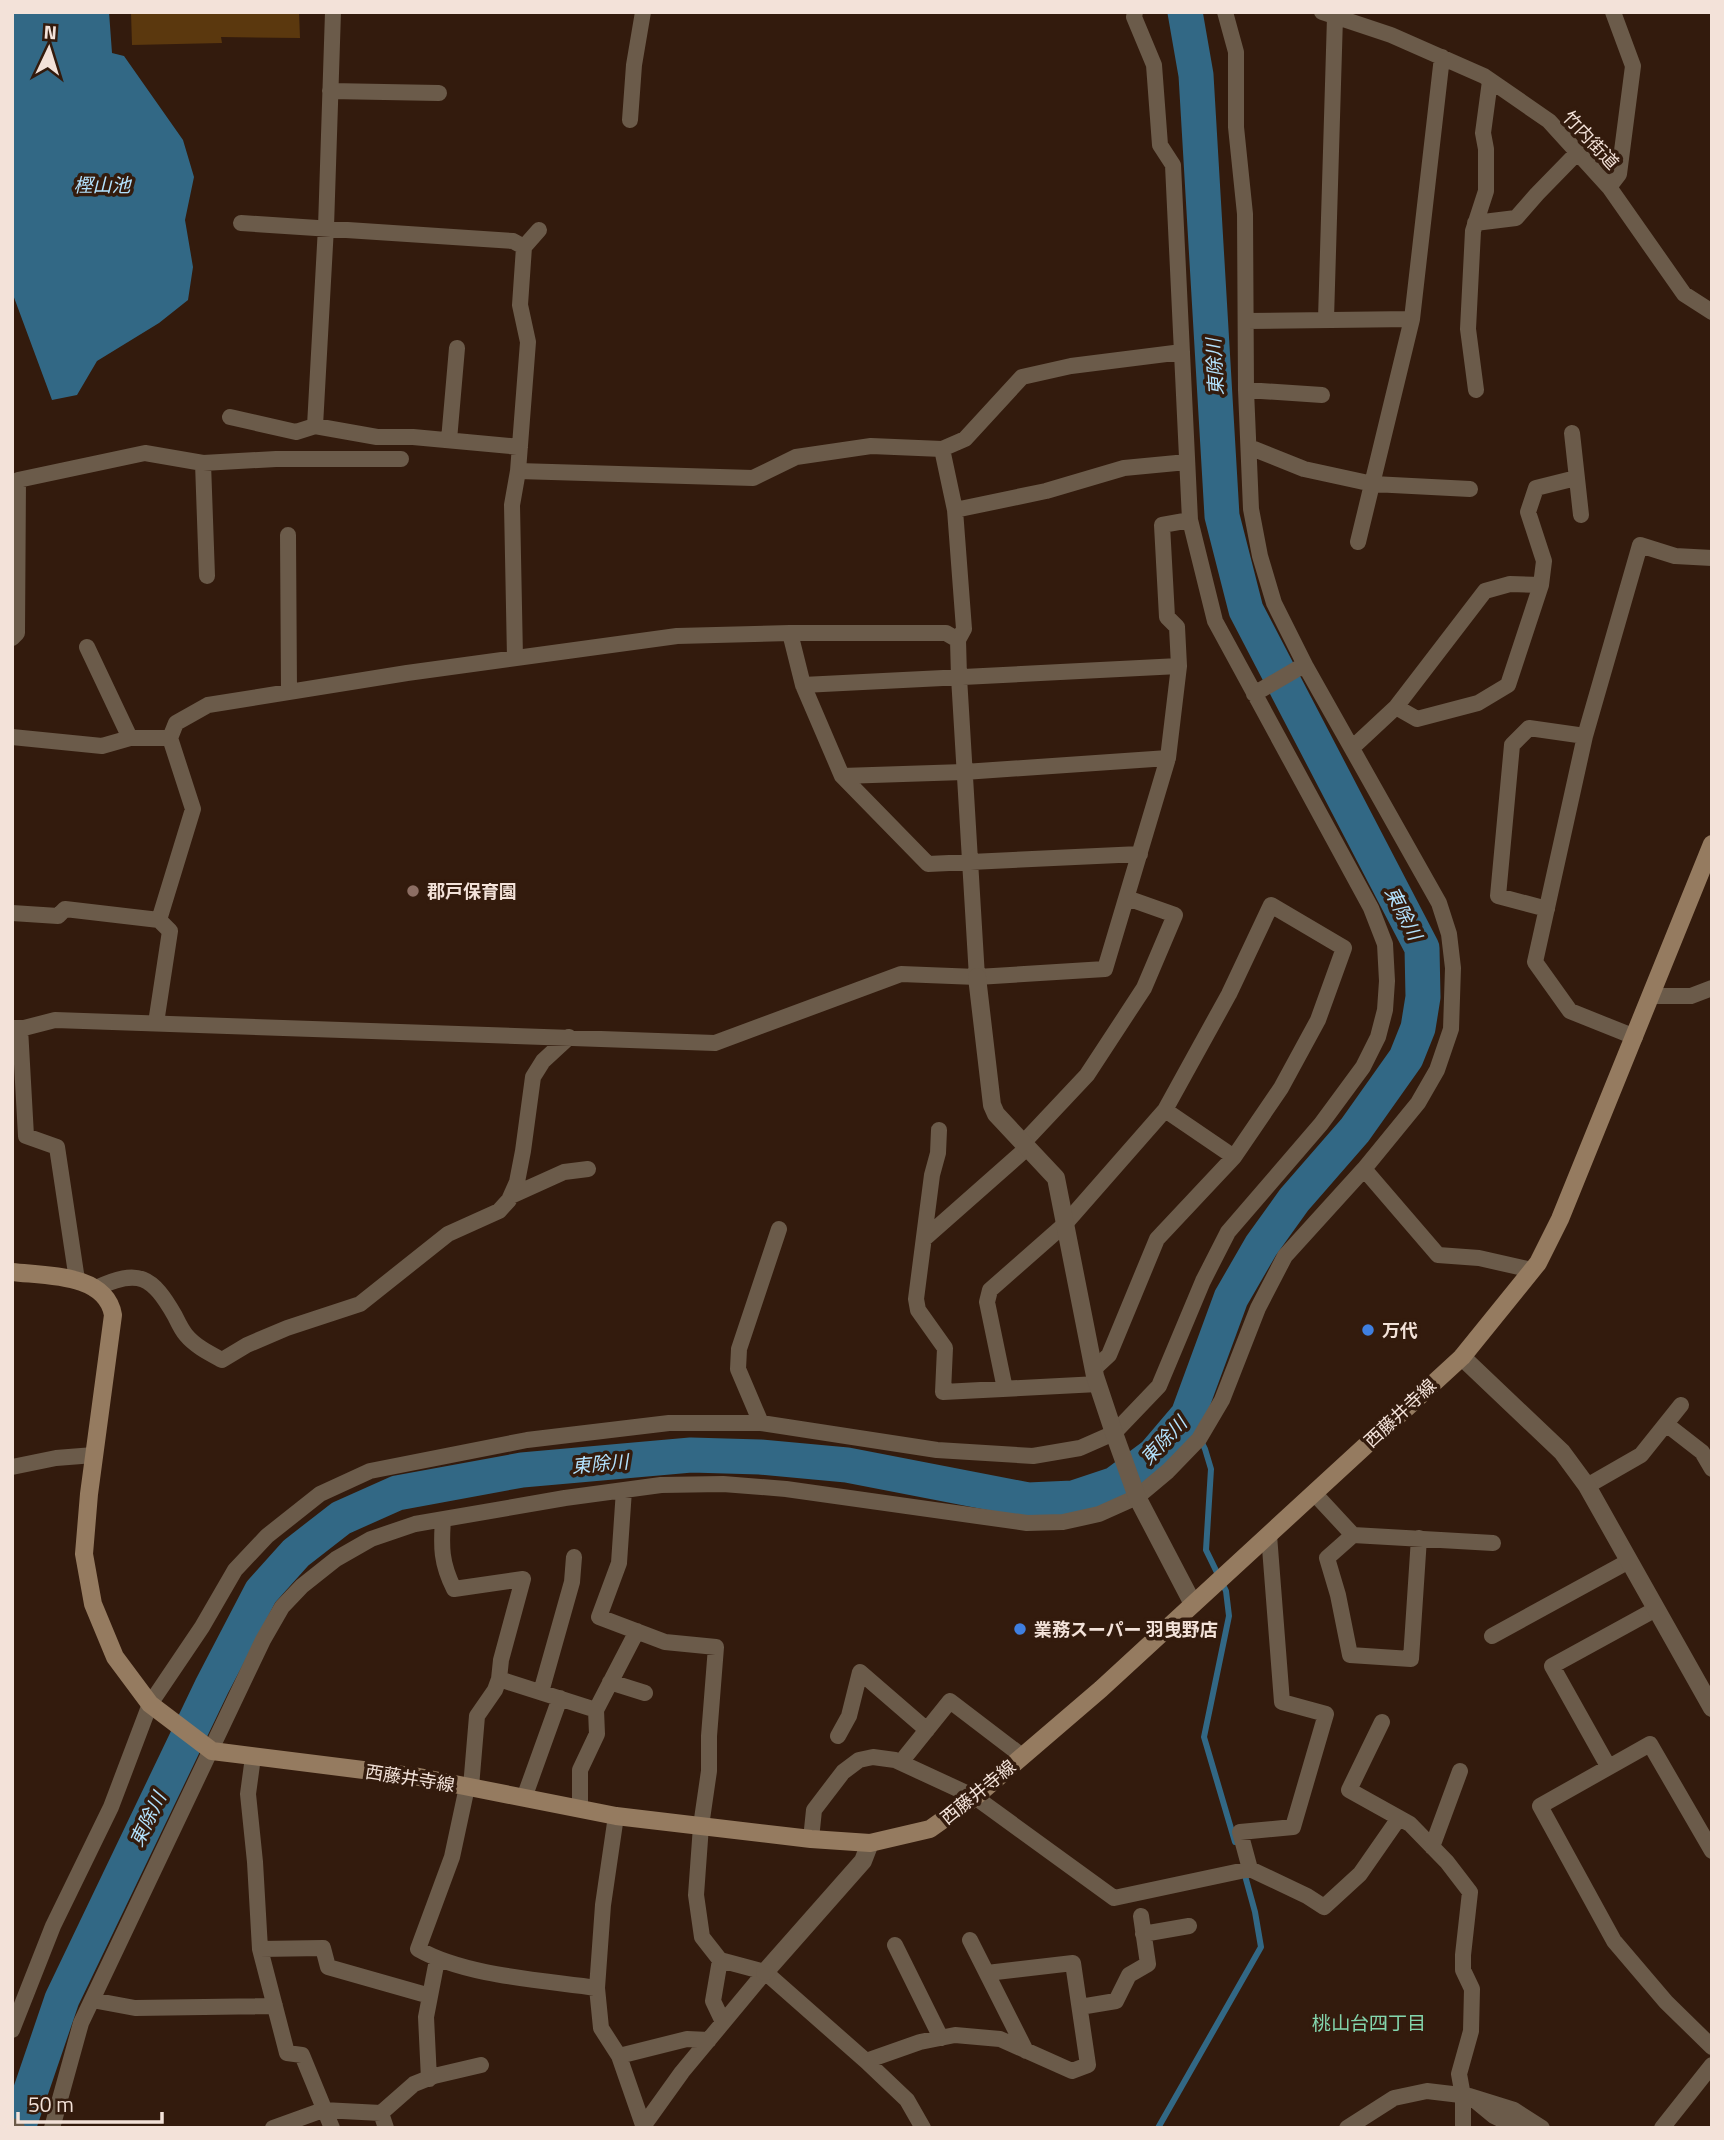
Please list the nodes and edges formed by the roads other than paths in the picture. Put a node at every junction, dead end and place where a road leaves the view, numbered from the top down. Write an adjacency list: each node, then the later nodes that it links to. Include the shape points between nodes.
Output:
1 (332, 12): 9 (street)
2 (643, 12): 11 (street)
3 (1135, 12): 24 (street, via 1154,65 1160,145 1173,165)
4 (1225, 12): 22 (street, via 1236,52)
5 (1613, 12): 13 (street, via 1633,66 1619,174)
6 (1329, 14): 7 (street, 竹内街道); 20 (street)
7 (1441, 57): 8 (street, 竹内街道); 21 (street)
8 (1490, 81): 12 (street, 竹内街道, via 1549,121); 15 (street, via 1483,133 1486,191)
9 (330, 91): 10 (street); 16 (street)
10 (439, 93)
11 (630, 120)
12 (1577, 153): 13 (street, 竹内街道); 15 (street, via 1516,218)
13 (1609, 187): 19 (street, 竹内街道, via 1685,294)
14 (241, 223): 16 (street)
15 (1475, 223): 26 (street, via 1468,329)
16 (326, 227): 18 (street, via 513,241); 29 (street)
17 (539, 230): 18 (street)
18 (524, 247): 32 (street, via 520,305 528,342)
19 (1712, 312)
20 (1325, 319): 21 (street); 22 (street)
21 (1412, 319): 41 (street)
22 (1246, 321): 25 (street)
23 (457, 348): 31 (street)
24 (1182, 352): 34 (street, via 1022,377 965,439); 37 (street)
25 (1246, 390): 27 (street); 33 (street)
26 (1476, 390)
27 (1322, 395)
28 (230, 417): 29 (street, via 296,432)
29 (315, 426): 31 (street, via 377,437)
30 (1572, 433): 39 (street)
31 (449, 440): 32 (street)
32 (520, 447): 38 (street)
33 (1248, 447): 41 (street, via 1304,469); 57 (street, via 1251,509 1260,556)
34 (942, 449): 38 (street, via 871,446 809,455 752,478); 43 (street)
35 (401, 459): 36 (street)
36 (203, 463): 40 (street, via 145,453); 49 (street)
37 (1187, 463): 43 (street, via 1124,468 1046,491); 45 (street)
38 (518, 471): 55 (street, via 512,505)
39 (1576, 478): 44 (street); 50 (street, via 1536,488 1528,512 1544,561)
40 (15, 481): 52 (street, via 17,633)
41 (1373, 484): 42 (street); 47 (street)
42 (1471, 489)
43 (955, 510): 53 (street, via 964,629)
44 (1581, 515)
45 (1190, 520): 56 (street, via 1163,525 1167,617 1177,626); 61 (street, via 1214,621)
46 (288, 535): 60 (street)
47 (1358, 542)
48 (1712, 558): 63 (street, via 1675,556 1640,545)
49 (207, 576)
50 (1541, 585): 62 (street, via 1510,584 1485,591); 62 (street, via 1508,685 1478,703 1417,719)
51 (790, 633): 53 (street, via 946,633); 55 (street, via 677,636); 59 (street)
52 (12, 638)
53 (958, 639): 58 (street)
54 (87, 647): 65 (street)
55 (515, 658): 60 (street)
56 (1179, 666): 58 (street); 68 (street)
57 (1302, 668): 61 (street); 67 (street)
58 (959, 677): 59 (street); 69 (street)
59 (803, 685): 70 (street)
60 (289, 691): 66 (street, via 208,705 176,723)
61 (1258, 692): 105 (street, via 1371,908 1385,944 1385,1010 1363,1067 1321,1124 1227,1232 1159,1386)
62 (1396, 707): 67 (street)
63 (1585, 736): 75 (street); 75 (street, via 1529,728 1512,745 1498,896)
64 (12, 737): 65 (street, via 102,746)
65 (130, 738): 66 (street)
66 (170, 738): 77 (street, via 193,809)
67 (1352, 748): 90 (street, via 1439,903 1453,968 1451,1029 1437,1070 1418,1103)
68 (1168, 758): 69 (street); 72 (street)
69 (964, 772): 70 (street); 73 (street)
70 (842, 776): 73 (street, via 928,864)
71 (1712, 844): 80 (main road, 西藤井寺線)
72 (1140, 853): 73 (street); 74 (street)
73 (969, 862): 78 (street)
74 (1128, 898): 78 (street, via 1105,969); 87 (street, via 1175,915 1144,988 1087,1075)
75 (1547, 909): 84 (street, via 1535,962 1570,1011)
76 (12, 913): 77 (street, via 58,916 65,909)
77 (159, 920): 81 (street, via 170,931)
78 (977, 977): 83 (street, via 901,974 715,1042); 87 (street, via 992,1105)
79 (1712, 988): 80 (street, via 1691,996)
80 (1651, 996): 84 (main road, 西藤井寺線)
81 (156, 1023): 82 (street, via 55,1020); 83 (street)
82 (16, 1028): 97 (street, via 26,1136 57,1147)
83 (569, 1037): 91 (street, via 542,1061 533,1077 523,1151)
84 (1635, 1037): 95 (main road, 西藤井寺線, via 1560,1219)
85 (1165, 1110): 88 (street); 88 (street, via 1229,994 1271,905 1344,948 1318,1020 1281,1088); 92 (street)
86 (939, 1130): 94 (street)
87 (1025, 1145): 92 (street, via 1056,1178); 94 (street)
88 (1234, 1157): 100 (street, via 1157,1238 1110,1355)
89 (588, 1169): 91 (street, via 564,1172)
90 (1364, 1169): 95 (street, via 1438,1255); 112 (street, via 1286,1256 1258,1308 1222,1400 1199,1439)
91 (511, 1196): 98 (street, via 499,1211 448,1234 360,1304 287,1328 222,1360 185,1335 151,1282 136,1276 117,1278)
92 (1065, 1224): 100 (street); 101 (street, via 990,1290 987,1302)
93 (779, 1229): 103 (street, via 739,1349 738,1369)
94 (924, 1239): 101 (street, via 916,1298 918,1310 945,1348 943,1392)
95 (1532, 1270): 99 (main road, 西藤井寺線)
96 (12, 1272): 97 (main road)
97 (77, 1280): 98 (main road)
98 (96, 1288): 106 (main road, 西藤井寺線, via 111,1304 113,1315)
99 (1462, 1357): 109 (street, via 1562,1452); 111 (main road, 西藤井寺線)
100 (1096, 1377): 101 (street); 105 (street)
101 (1005, 1389)
102 (1681, 1405): 104 (street)
103 (761, 1423): 105 (street, via 936,1450 1033,1456 1080,1448); 129 (street, via 668,1423 540,1439 370,1471 320,1494 243,1561)
104 (1666, 1424): 108 (street, via 1702,1452); 109 (street, via 1641,1455)
105 (1114, 1433): 112 (street)
106 (94, 1455): 107 (street); 129 (main road, 西藤井寺線, via 84,1554 93,1604 115,1657)
107 (12, 1467)
108 (1712, 1469)
109 (1587, 1486): 119 (street)
110 (624, 1490): 112 (street, via 723,1484 786,1489 1027,1523 1099,1514); 113 (street); 122 (street, via 619,1563 599,1617)
111 (1314, 1493): 114 (main road, 西藤井寺線); 115 (street)
112 (1137, 1497): 120 (street)
113 (443, 1519): 124 (street, via 444,1570 454,1589 523,1579); 135 (street, via 371,1539 302,1586 282,1607 263,1640)
114 (1269, 1535): 120 (main road, 西藤井寺線); 152 (street, via 1282,1702 1326,1714 1293,1826 1240,1832)
115 (1353, 1535): 116 (street); 116 (street, via 1327,1558 1350,1655 1411,1659)
116 (1419, 1538): 117 (street)
117 (1493, 1543)
118 (574, 1557): 126 (street, via 572,1582)
119 (1629, 1562): 121 (street); 123 (street)
120 (1193, 1604): 136 (main road, 西藤井寺線)
121 (1656, 1609): 130 (street); 139 (street, via 1552,1666)
122 (637, 1631): 125 (street); 147 (street, via 665,1642 716,1647)
123 (1492, 1636)
124 (499, 1679): 126 (street); 141 (street, via 477,1716)
125 (610, 1682): 127 (street); 131 (street)
126 (541, 1692): 128 (street)
127 (646, 1693)
128 (560, 1698): 131 (street); 143 (street)
129 (150, 1704): 135 (main road, 西藤井寺線); 169 (street, via 111,1807 53,1926)
130 (1712, 1709)
131 (596, 1710): 144 (street, via 597,1734 580,1770)
132 (1382, 1722): 146 (street, via 1349,1790)
133 (927, 1730): 134 (street, via 860,1672 849,1716); 136 (street, via 950,1701); 138 (street)
134 (838, 1736)
135 (212, 1751): 137 (main road, 西藤井寺線); 165 (street)
136 (1023, 1756): 142 (main road, 西藤井寺線)
137 (253, 1757): 141 (main road, 西藤井寺線); 158 (street, via 248,1794)
138 (901, 1762): 142 (street); 148 (street, via 859,1760 842,1772 814,1810)
139 (1608, 1766): 151 (street, via 1650,1744); 172 (street, via 1540,1806 1614,1941)
140 (1460, 1771): 150 (street)
141 (469, 1787): 143 (main road, 西藤井寺線); 159 (street, via 453,1857 418,1949)
142 (975, 1797): 149 (main road, 西藤井寺線, via 930,1829); 152 (street, via 1114,1898)
143 (524, 1798): 144 (main road, 西藤井寺線)
144 (580, 1809): 145 (main road, 西藤井寺線)
145 (616, 1816): 147 (main road, 西藤井寺線); 163 (street)
146 (1399, 1818): 150 (street); 152 (street, via 1360,1874 1324,1907)
147 (701, 1826): 148 (main road, 西藤井寺線); 160 (street, via 696,1895 702,1937)
148 (811, 1839): 149 (main road, 西藤井寺線)
149 (870, 1843): 161 (street, via 863,1861)
150 (1432, 1847): 179 (street, via 1470,1892 1463,1970 1472,1989 1471,2031 1459,2074)
151 (1712, 1851)
152 (1250, 1869)
153 (1140, 1916): 155 (street)
154 (1189, 1926): 155 (street)
155 (1143, 1934): 167 (street, via 1148,1964 1129,1975 1116,2001)
156 (970, 1940): 162 (street)
157 (895, 1945): 170 (street)
158 (260, 1949): 164 (street, via 323,1948 328,1967); 166 (street)
159 (438, 1960): 163 (street); 164 (street)
160 (720, 1961): 161 (street); 168 (street, via 713,2001)
161 (765, 1972): 168 (street); 175 (street)
162 (987, 1973): 167 (street, via 1073,1963); 173 (street)
163 (597, 1988): 174 (street, via 601,2028)
164 (430, 1996): 178 (street, via 426,2017)
165 (92, 2000): 166 (street, via 135,2008); 183 (street, via 80,2023)
166 (275, 2006): 180 (street, via 287,2053 302,2055)
167 (1080, 2007): 173 (street, via 1088,2065 1072,2071)
168 (723, 2022): 171 (street)
169 (12, 2030)
170 (941, 2038): 173 (street, via 1000,2039); 175 (street)
171 (709, 2040): 174 (street, via 687,2039); 182 (street)
172 (1712, 2047)
173 (1026, 2051)
174 (619, 2056): 182 (street)
175 (866, 2060): 186 (street, via 907,2100)
176 (481, 2065): 178 (street)
177 (1712, 2065): 191 (street)
178 (429, 2078): 181 (street, via 414,2084)
179 (1466, 2096): 187 (street, via 1427,2091 1394,2098); 188 (street); 189 (street); 190 (street, via 1514,2110)
180 (323, 2110): 181 (street); 184 (street); 185 (street)
181 (384, 2120)
182 (644, 2126)
183 (52, 2128)
184 (273, 2128)
185 (332, 2128)
186 (923, 2128)
187 (1347, 2128)
188 (1463, 2128)
189 (1519, 2128)
190 (1542, 2128)
191 (1662, 2128)

